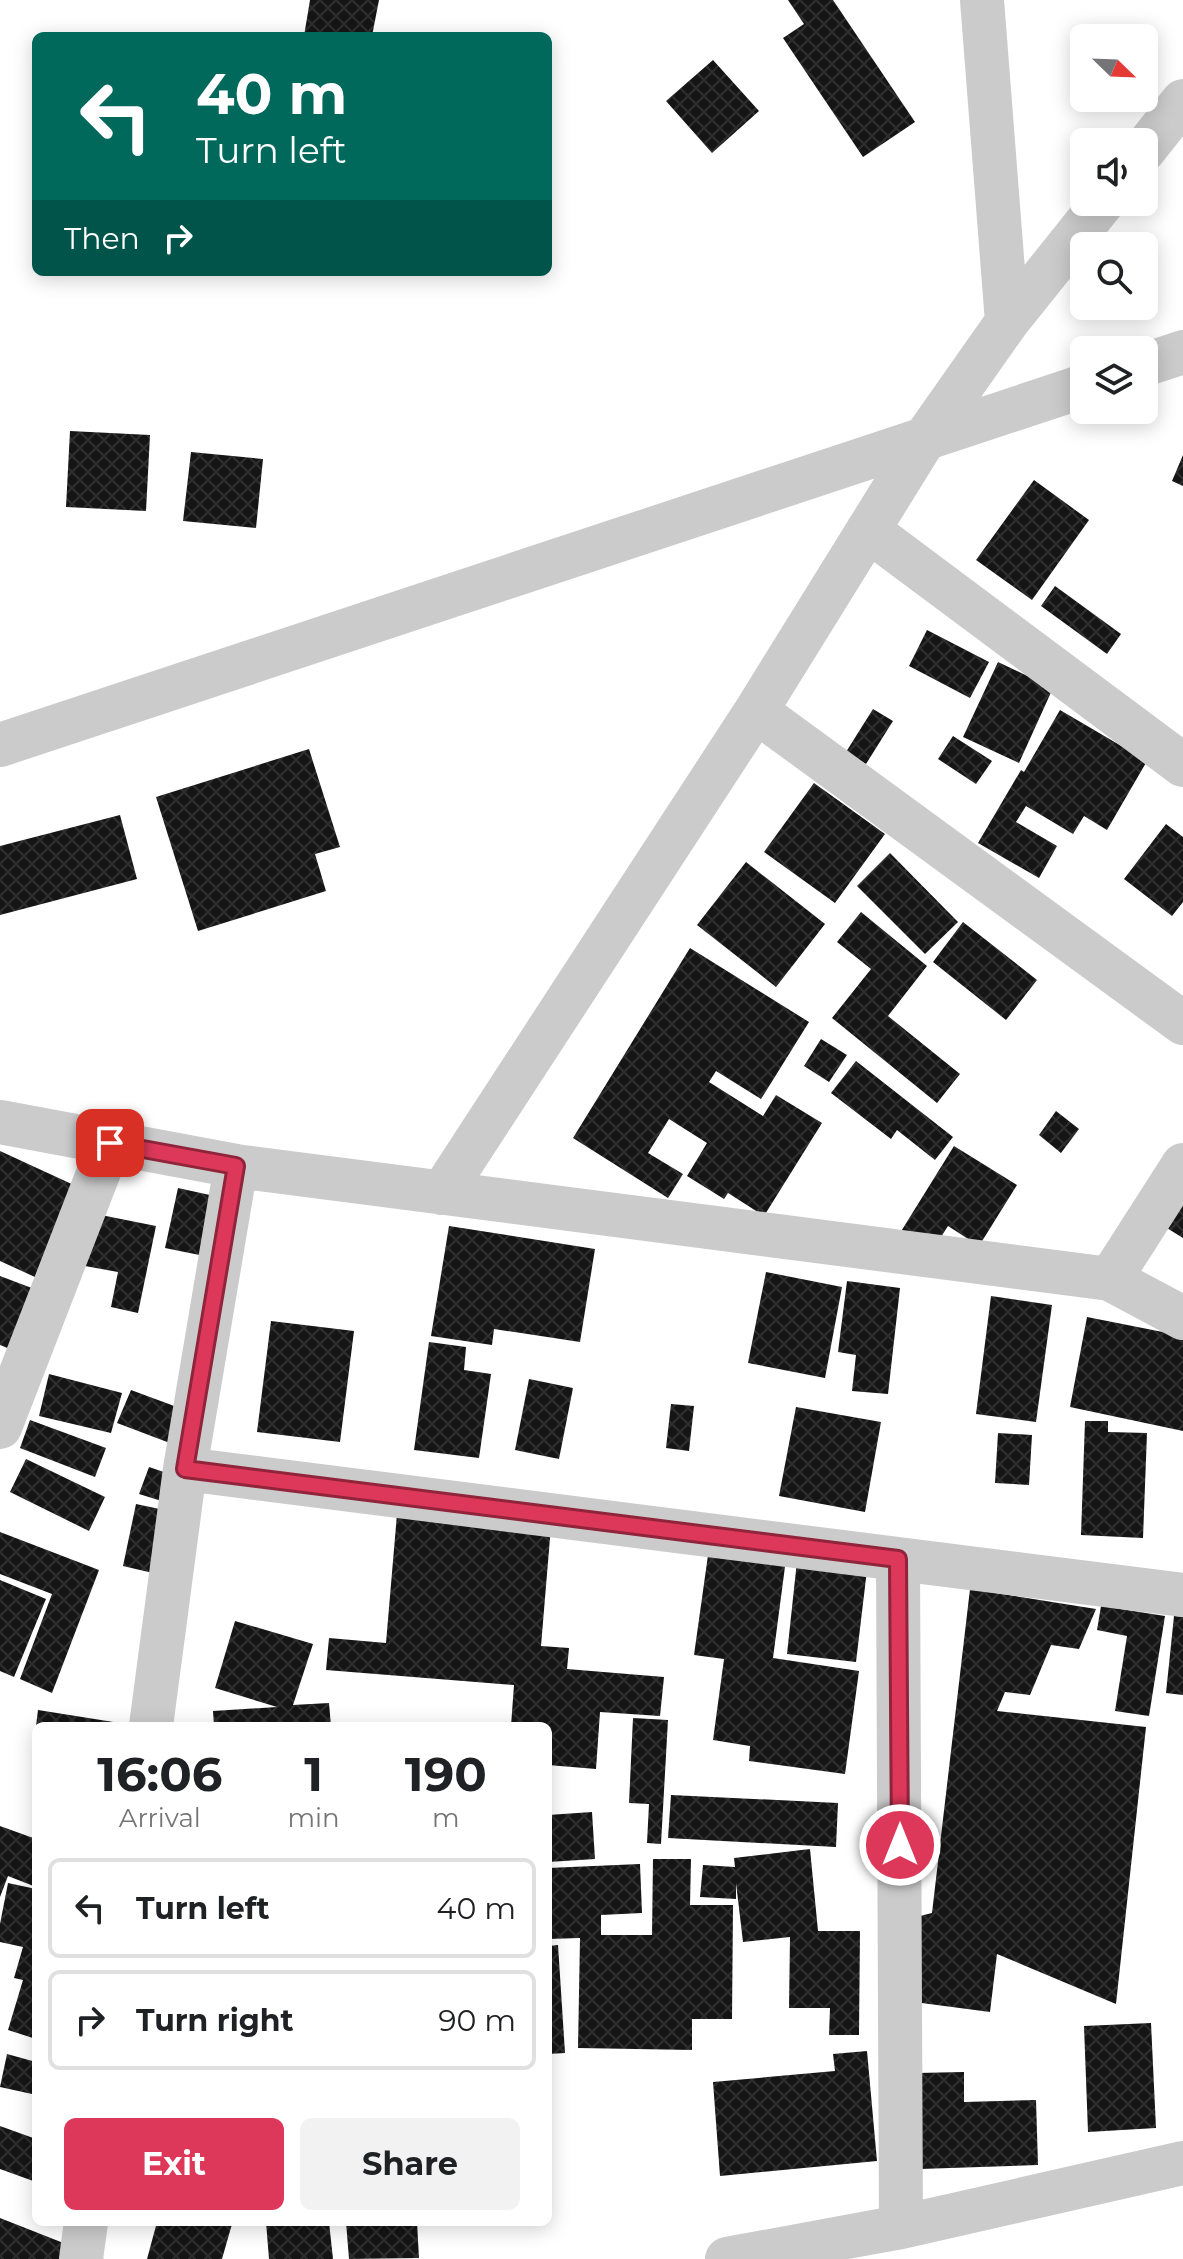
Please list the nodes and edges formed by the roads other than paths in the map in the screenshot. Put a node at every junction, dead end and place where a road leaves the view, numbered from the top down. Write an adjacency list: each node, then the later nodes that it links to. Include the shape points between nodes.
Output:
1 (982, 0): 5 (street)
2 (1183, 101): 3 (street)
3 (1158, 132)
4 (1092, 216): 5 (street)
5 (1007, 322): 9 (street)
6 (1183, 352): 7 (street)
7 (1158, 360)
8 (1070, 391): 9 (street)
9 (924, 440): 10 (street); 12 (street)
10 (868, 530): 11 (street); 13 (street)
11 (756, 711): 14 (street); 19 (street)
12 (0, 745)
13 (1183, 765)
14 (1183, 1023)
15 (0, 1122): 16 (street)
16 (110, 1143): 18 (street); 22 (street)
17 (1183, 1165): 20 (street)
18 (236, 1166): 19 (street); 23 (street)
19 (442, 1193): 20 (street)
20 (1110, 1279): 21 (street)
21 (1183, 1318)
22 (0, 1427)
23 (185, 1469): 24 (street); 26 (street)
24 (898, 1559): 25 (street); 29 (street)
25 (1183, 1595)
26 (152, 1722)
27 (1183, 2163): 29 (street)
28 (85, 2226): 30 (street)
29 (901, 2227): 31 (street)
30 (81, 2259)
31 (727, 2259)

